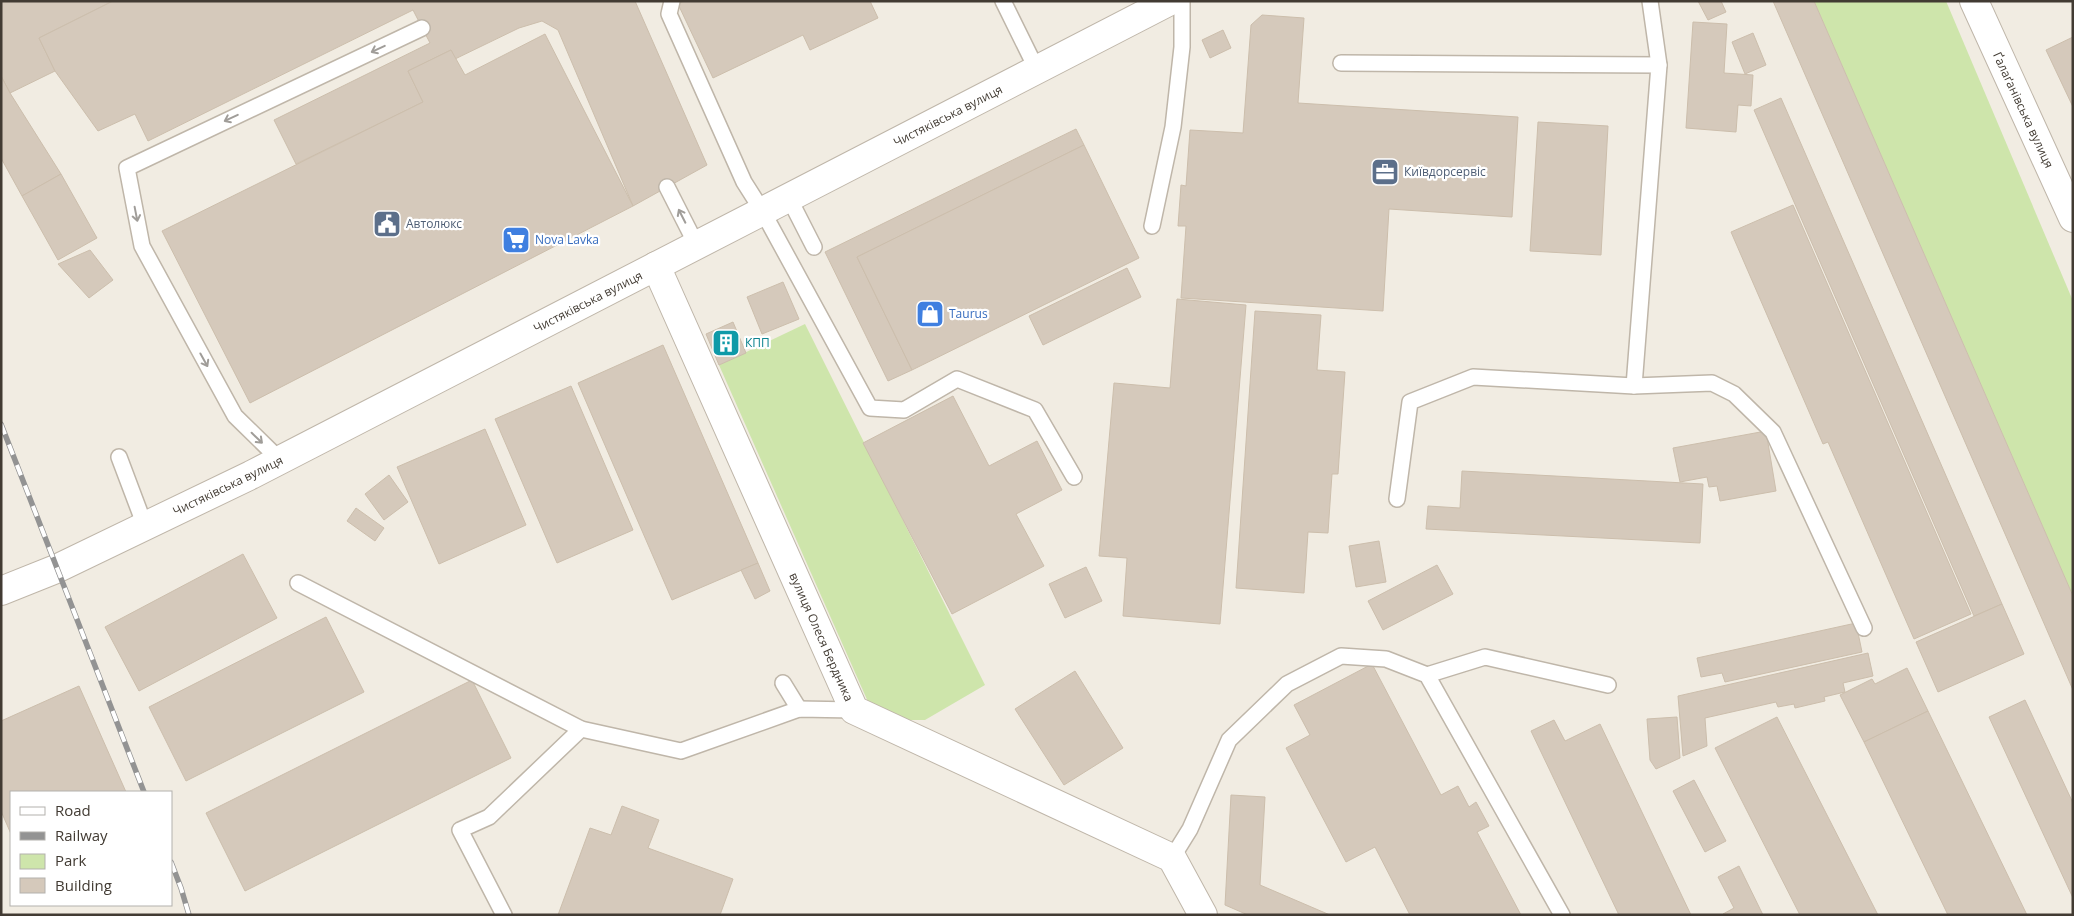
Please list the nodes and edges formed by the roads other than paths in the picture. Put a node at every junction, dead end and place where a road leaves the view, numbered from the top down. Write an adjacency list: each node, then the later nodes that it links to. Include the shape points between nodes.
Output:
1 (672, 1): 13 (lane, via 669,14 744,182)
2 (1003, 1): 10 (lane)
3 (1170, 1): 10 (street, Чистяківська вулиця)
4 (1182, 1): 15 (lane, via 1182,47 1173,126)
5 (1650, 1): 9 (lane)
6 (1974, 1): 14 (street, Ґалаґанівська вулиця)
7 (422, 28): 21 (lane, one-way to 21, via 127,168 142,246 235,416)
8 (1341, 63): 9 (lane)
9 (1659, 65): 19 (lane)
10 (1037, 70): 12 (street, Чистяківська вулиця)
11 (667, 187): 16 (lane, one-way to 11)
12 (789, 198): 13 (street, Чистяківська вулиця); 17 (lane)
13 (763, 212): 16 (street, Чистяківська вулиця); 22 (lane, via 870,408 904,410 957,379 1035,410)
14 (2073, 218)
15 (1152, 226)
16 (697, 246): 18 (street, Чистяківська вулиця)
17 (814, 247)
18 (656, 266): 21 (street, Чистяківська вулиця); 32 (street, вулиця Олеся Бердника)
19 (1634, 386): 23 (lane, via 1473,377 1410,402); 27 (lane, via 1712,383 1734,394 1773,432)
20 (119, 457): 24 (lane)
21 (280, 460): 24 (street, Чистяківська вулиця)
22 (1074, 477)
23 (1397, 499)
24 (145, 526): 26 (street, Чистяківська вулиця, via 56,569)
25 (298, 583): 33 (lane)
26 (1, 591)
27 (1864, 628)
28 (1427, 675): 30 (lane, via 1485,657); 34 (lane, via 1386,658 1341,656 1288,684 1229,740 1190,829); 37 (lane)
29 (783, 684): 31 (lane)
30 (1608, 684)
31 (799, 709): 32 (lane); 33 (lane, via 682,751)
32 (854, 710): 34 (street, вулиця Олеся Бердника)
33 (581, 729): 35 (lane, via 489,817 460,830)
34 (1172, 858): 36 (street)
35 (504, 915)
36 (1203, 915)
37 (1562, 915)

